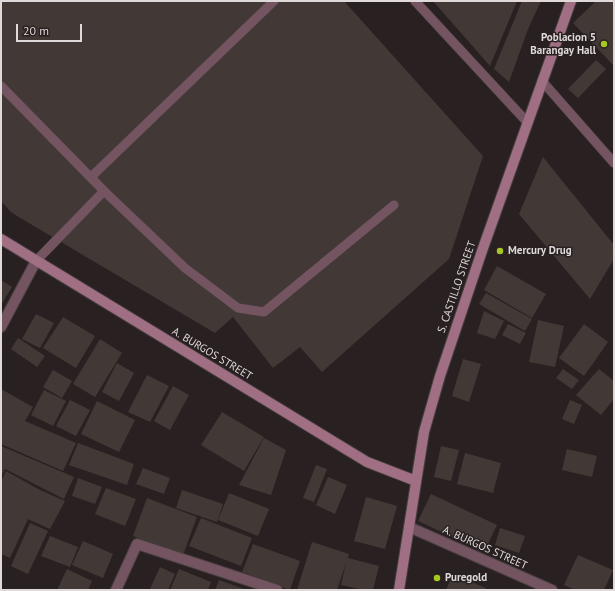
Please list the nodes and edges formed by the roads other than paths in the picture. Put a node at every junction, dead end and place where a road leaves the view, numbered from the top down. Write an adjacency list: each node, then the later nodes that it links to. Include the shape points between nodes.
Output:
1 (274, 1): 8 (lane)
2 (415, 1): 6 (lane)
3 (571, 1): 4 (street, S. CASTILLO STREET)
4 (542, 81): 6 (street, S. CASTILLO STREET); 7 (lane)
5 (1, 86): 8 (lane)
6 (527, 122): 14 (street, S. CASTILLO STREET, via 440,376 424,432)
7 (614, 163)
8 (91, 178): 9 (lane)
9 (104, 191): 10 (lane, via 185,268 238,308 264,312); 12 (lane)
10 (394, 205)
11 (1, 239): 12 (street, A. BURGOS STREET)
12 (36, 261): 13 (street); 14 (street, A. BURGOS STREET, via 367,462)
13 (1, 326)
14 (416, 481): 15 (street, S. CASTILLO STREET)
15 (409, 527): 18 (street, S. CASTILLO STREET); 19 (street, A. BURGOS STREET)
16 (116, 590): 17 (street, via 137,544)
17 (277, 590)
18 (399, 590)
19 (552, 590)

